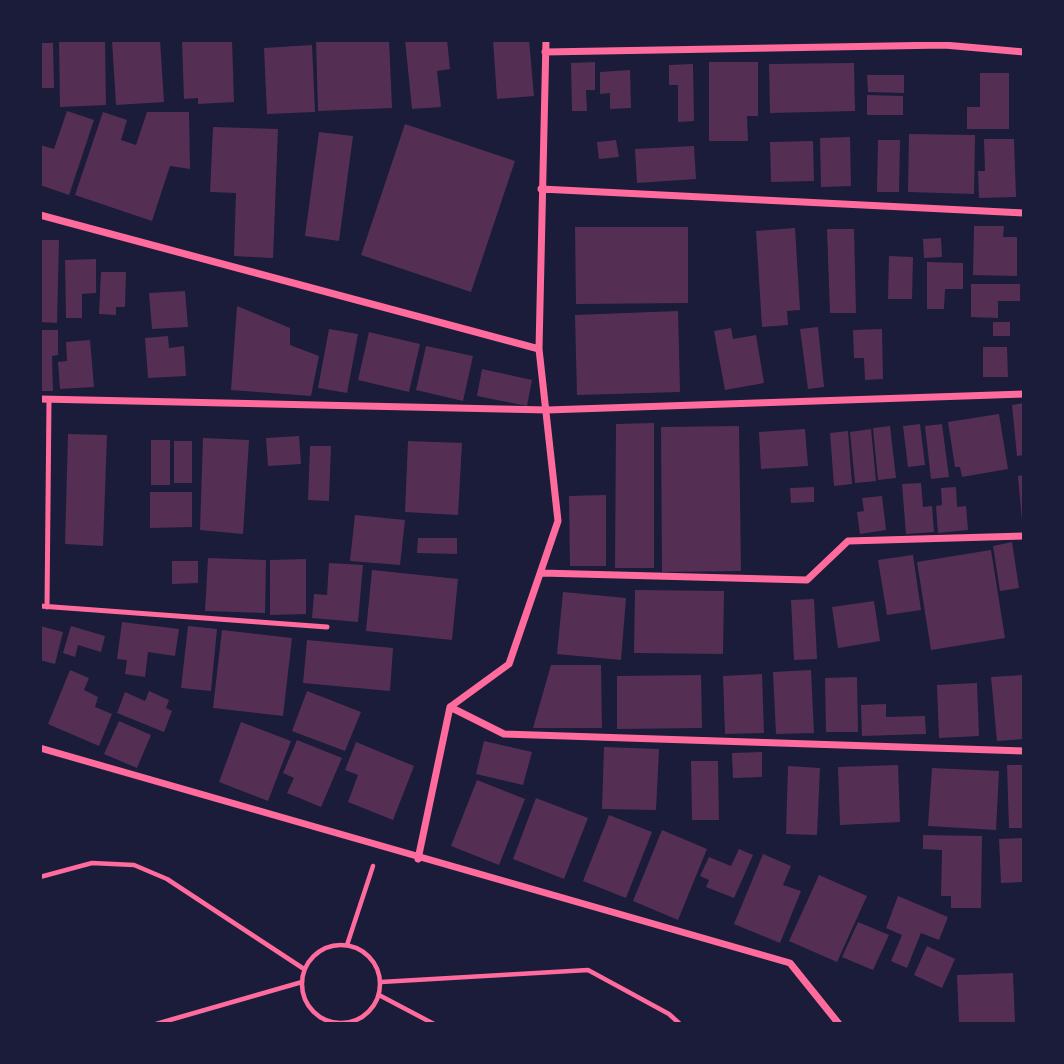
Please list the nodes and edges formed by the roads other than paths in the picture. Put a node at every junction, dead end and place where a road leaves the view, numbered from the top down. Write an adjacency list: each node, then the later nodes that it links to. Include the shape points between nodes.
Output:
1 (546, 40): 2 (street)
2 (545, 52): 3 (street, via 944,45); 4 (street)
3 (1024, 52)
4 (541, 189): 5 (street); 7 (street)
5 (1024, 213)
6 (40, 215): 7 (street)
7 (539, 349): 10 (street)
8 (1024, 394): 10 (street)
9 (44, 400): 10 (street); 13 (lane)
10 (547, 410): 12 (street, via 558,521)
11 (1024, 536): 12 (street, via 848,541 807,580)
12 (541, 573): 15 (street, via 509,664)
13 (43, 607): 14 (lane)
14 (327, 627)
15 (450, 707): 17 (street, via 504,734); 18 (street)
16 (40, 748): 18 (street)
17 (1024, 751)
18 (418, 859): 19 (street, via 790,963)
19 (839, 1024)

